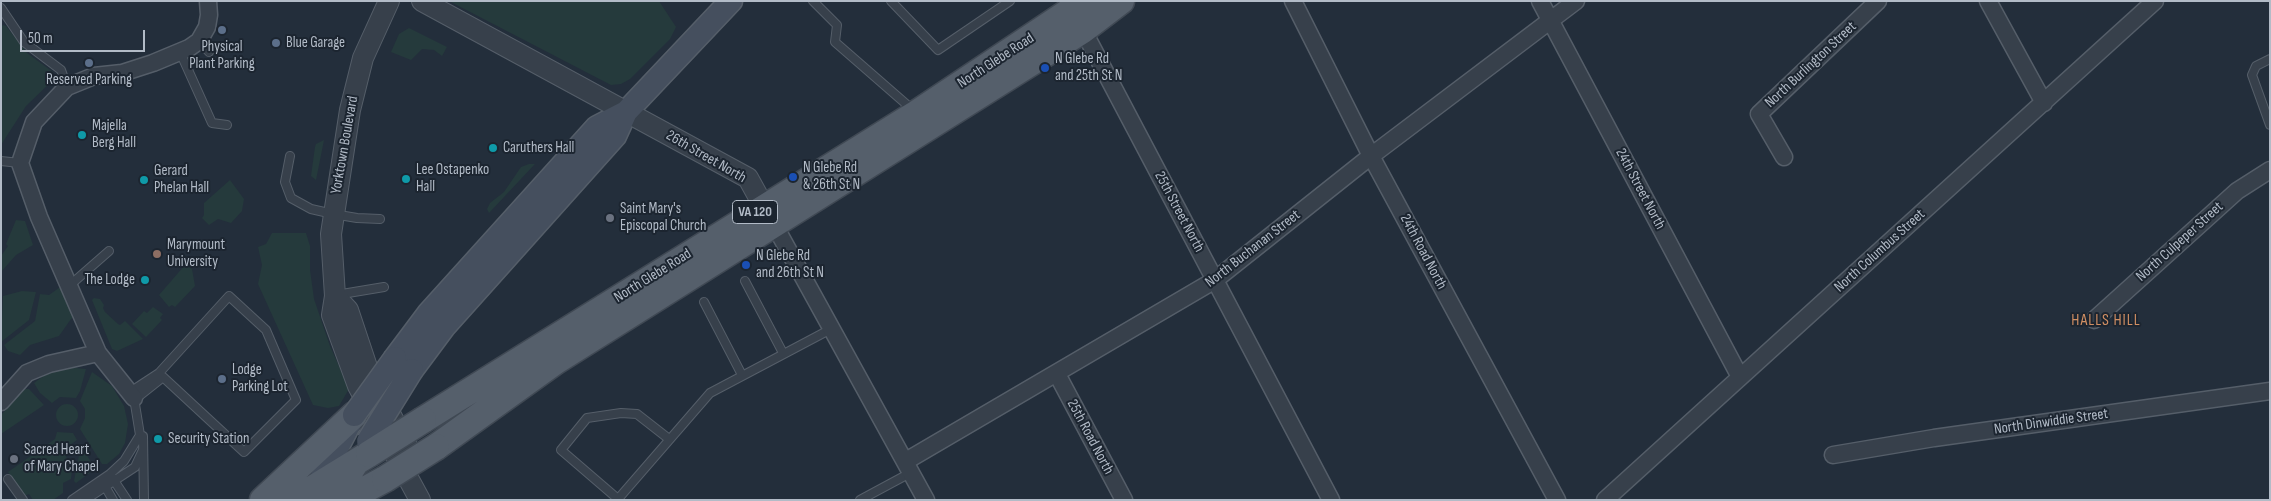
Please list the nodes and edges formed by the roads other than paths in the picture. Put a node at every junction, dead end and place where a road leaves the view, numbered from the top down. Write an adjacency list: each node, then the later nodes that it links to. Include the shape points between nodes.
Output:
1 (208, 1): 19 (street, via 204,47)
2 (389, 1): 33 (street, Yorktown Boulevard, via 363,58 350,110)
3 (422, 1): 23 (street, 26th Street North)
4 (731, 1): 23 (main road)
5 (813, 1): 24 (lane, via 837,25 835,42)
6 (891, 1): 7 (lane, via 938,50)
7 (1010, 1)
8 (1121, 1): 18 (main road, North Glebe Road / VA 120)
9 (1293, 1): 28 (street, 24th Road North)
10 (1540, 1): 17 (street, 24th Street North)
11 (1576, 1): 17 (street, North Buchanan Street)
12 (1878, 1): 29 (street, North Burlington Street, via 1758,114)
13 (1988, 1): 22 (street)
14 (2155, 1): 22 (street, North Columbus Street)
15 (1083, 2): 18 (street, 25th Street North); 24 (main road, North Glebe Road / VA 120)
16 (1, 8): 21 (lane, via 24,42 61,70)
17 (1550, 21): 28 (street, North Buchanan Street); 50 (street, 24th Street North)
18 (1083, 30): 34 (main road, North Glebe Road / VA 120); 37 (street, 25th Street North)
19 (180, 52): 21 (street, via 139,68 94,76); 26 (lane, via 212,123)
20 (2270, 59): 25 (lane, via 2256,66 2252,75)
21 (68, 87): 31 (street, via 34,122)
22 (2044, 104): 50 (street, North Columbus Street)
23 (626, 112): 34 (street, 26th Street North, via 748,178); 47 (main road, via 597,127 428,314)
24 (917, 113): 34 (main road, North Glebe Road / VA 120)
25 (2270, 125)
26 (227, 126)
27 (287, 155): 33 (lane, via 285,182 291,198 311,209)
28 (1371, 156): 37 (street, North Buchanan Street); 81 (street, 24th Road North)
29 (1784, 157)
30 (1, 161): 31 (lane)
31 (20, 163): 39 (street)
32 (2270, 170): 43 (street, North Culpeper Street, via 2237,191)
33 (333, 214): 35 (lane); 41 (street, Yorktown Boulevard, via 330,246)
34 (768, 215): 44 (street, 26th Street North); 58 (main road, North Glebe Road / VA 120, bridge); 64 (main road, North Glebe Road / VA 120, bridge, via 556,361)
35 (380, 219)
36 (109, 250): 39 (lane)
37 (1215, 280): 48 (street, North Buchanan Street); 80 (street, 25th Street North)
38 (745, 281): 46 (lane)
39 (69, 286): 45 (street)
40 (384, 287): 41 (lane)
41 (335, 296): 75 (street, Yorktown Boulevard, via 332,315 358,386); 76 (street, via 348,310 369,373)
42 (704, 302): 49 (lane)
43 (2094, 320)
44 (831, 329): 46 (lane); 60 (street, 26th Street North)
45 (98, 353): 52 (street); 53 (street, via 49,364 27,373)
46 (783, 353): 49 (lane)
47 (404, 364): 54 (main road, bridge); 58 (main road, bridge)
48 (1057, 374): 60 (street, North Buchanan Street); 79 (street, 25th Road North)
49 (742, 375): 56 (lane, via 710,393)
50 (1740, 377): 82 (street, North Columbus Street)
51 (2270, 391): 59 (street, North Dinwiddie Street)
52 (132, 396): 52 (lane, via 163,377 244,452 296,400 266,330 229,296 159,373); 55 (lane)
53 (1, 402)
54 (354, 415): 65 (main road); 72 (main road)
55 (140, 435): 57 (lane, via 143,436); 61 (lane)
56 (669, 439): 56 (lane, via 618,499 561,450 587,418 620,413 637,414)
57 (144, 448): 61 (lane, via 135,468); 71 (lane)
58 (364, 452): 65 (main road, North Glebe Road / VA 120)
59 (1833, 455)
60 (909, 467): 77 (lane); 78 (street, 26th Street North)
61 (112, 477): 63 (lane); 70 (lane)
62 (8, 479): 66 (lane)
63 (103, 483): 67 (lane); 68 (lane); 69 (lane)
64 (380, 490): 74 (main road, North Glebe Road / VA 120)
65 (320, 494): 73 (main road, North Glebe Road / VA 120)
66 (23, 500)
67 (72, 500)
68 (85, 500)
69 (113, 500)
70 (127, 500)
71 (144, 500)
72 (263, 500)
73 (294, 500)
74 (346, 500)
75 (420, 500)
76 (434, 500)
77 (860, 500)
78 (926, 500)
79 (1124, 500)
80 (1331, 500)
81 (1558, 500)
82 (1604, 500)

